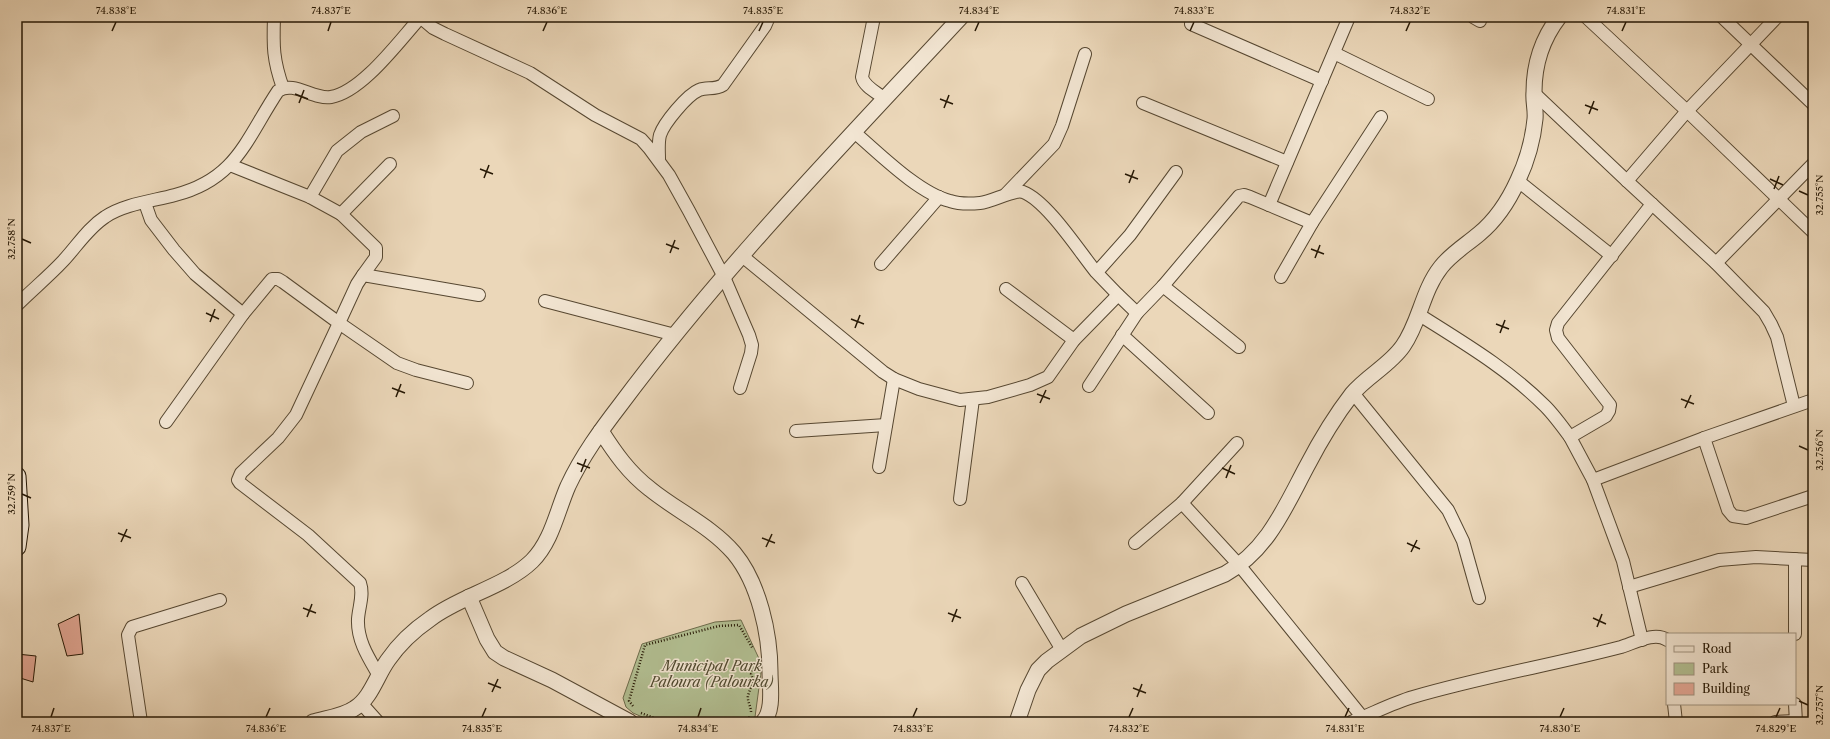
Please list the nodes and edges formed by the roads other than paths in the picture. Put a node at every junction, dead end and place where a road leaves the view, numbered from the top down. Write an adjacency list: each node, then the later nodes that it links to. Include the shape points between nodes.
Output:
1 (274, 17): 16 (street, via 273,52)
2 (420, 17): 16 (street, via 366,77 340,94 330,97 316,96 290,87); 26 (street, via 433,28 460,42 530,73 586,110 641,139)
3 (769, 17): 26 (street, via 766,26 723,85 719,88 699,90 677,110 661,133)
4 (874, 17): 18 (street, via 862,77 867,85)
5 (961, 17): 18 (street)
6 (1349, 17): 13 (street)
7 (1560, 17): 17 (street, via 1550,28 1542,45 1536,65)
8 (1586, 17): 22 (street)
9 (1722, 17): 12 (street)
10 (1777, 17): 12 (street)
11 (1191, 24): 15 (street)
12 (1750, 44): 21 (street); 22 (street)
13 (1334, 53): 15 (street); 19 (street)
14 (1085, 54): 34 (street, via 1054,144)
15 (1322, 81): 27 (street)
16 (283, 88): 30 (street, via 278,91 251,137)
17 (1534, 92): 32 (street, via 1535,117 1531,142); 33 (street)
18 (885, 99): 25 (street)
19 (1428, 99)
20 (1143, 103): 27 (street)
21 (1813, 104)
22 (1687, 111): 33 (street); 37 (street)
23 (393, 116): 35 (street, via 361,132 337,151)
24 (1381, 117): 42 (street)
25 (854, 132): 36 (street, via 917,184); 44 (street)
26 (659, 159): 50 (street)
27 (1287, 162): 40 (street)
28 (390, 164): 41 (street)
29 (1813, 164): 37 (street)
30 (230, 165): 35 (street); 38 (street, via 214,179 195,190)
31 (1176, 172): 48 (street, via 1130,235)
32 (1518, 181): 45 (street); 60 (street, via 1493,221 1441,267 1424,296)
33 (1627, 181): 39 (street)
34 (1004, 196): 36 (street, via 982,203 964,204); 48 (street, via 1016,191 1023,192 1037,201)
35 (310, 197): 41 (street)
36 (939, 197): 47 (street)
37 (1778, 198): 43 (street); 46 (street)
38 (145, 203): 57 (street, via 105,216); 59 (street, via 151,220 195,274)
39 (1652, 204): 45 (street); 46 (street)
40 (1269, 205): 42 (street); 52 (street, via 1244,195 1239,196)
41 (341, 214): 49 (street, via 376,248 376,257)
42 (1312, 223): 51 (street)
43 (1813, 232)
44 (742, 255): 50 (street); 66 (street)
45 (1612, 256): 79 (street, via 1558,323 1556,330 1558,338 1610,405 1606,416)
46 (1716, 263): 73 (street, via 1753,300 1771,324)
47 (881, 264)
48 (1097, 272): 55 (street)
49 (363, 275): 54 (street); 61 (street)
50 (724, 277): 63 (street); 69 (street, via 752,345 750,360)
51 (1280, 277)
52 (1163, 286): 58 (street); 65 (street)
53 (1006, 289): 64 (street)
54 (479, 295)
55 (1118, 295): 58 (street); 64 (street)
56 (545, 301): 63 (street)
57 (17, 305)
58 (1137, 313): 62 (street)
59 (243, 314): 61 (street, via 268,283 272,279 278,279); 75 (street)
60 (1418, 314): 70 (street, via 1404,346); 79 (street, via 1516,379 1546,407)
61 (339, 323): 67 (street, via 397,363); 102 (street, via 296,415 283,432 241,473 238,480 308,535 360,582 362,591 358,633 362,646)
62 (1122, 334): 68 (street); 74 (street)
63 (675, 336): 77 (street)
64 (1074, 340): 71 (street, via 1048,377 1030,385)
65 (1239, 347)
66 (894, 379): 71 (street, via 947,398); 76 (street)
67 (467, 383)
68 (1089, 386)
69 (740, 388)
70 (1353, 393): 92 (street, via 1320,442 1275,526 1256,551); 96 (street, via 1448,510 1463,542)
71 (973, 399): 86 (street)
72 (1813, 400): 73 (street)
73 (1794, 406): 80 (street)
74 (1208, 413)
75 (166, 422)
76 (886, 425): 78 (street); 82 (street)
77 (601, 431): 95 (street, via 577,468 541,549 531,561 514,574); 107 (street, via 619,459 636,477 722,540 735,554 754,589 768,635 770,689)
78 (796, 431)
79 (1570, 437): 84 (street)
80 (1704, 438): 84 (street); 85 (street, via 1732,516 1746,518)
81 (1237, 442): 87 (street)
82 (879, 467)
83 (17, 476): 89 (main road, via 20,525)
84 (1593, 480): 94 (street, via 1623,561)
85 (1813, 496)
86 (960, 499)
87 (1182, 503): 88 (street); 92 (street)
88 (1135, 543)
89 (17, 547)
90 (1795, 559): 91 (street); 94 (street, via 1756,557 1719,560); 98 (street)
91 (1813, 560)
92 (1240, 566): 101 (street, via 1213,580 1168,596 1107,623 1081,636); 106 (street)
93 (1022, 583): 101 (street)
94 (1629, 587): 100 (street)
95 (469, 597): 102 (street, via 444,609 424,623 401,644); 111 (street, via 487,639 496,652 514,664 552,680)
96 (1479, 598)
97 (220, 600): 108 (street, via 129,630)
98 (1795, 633)
99 (1666, 639): 100 (street, via 1655,636)
100 (1642, 640): 106 (street, via 1412,697 1388,705)
101 (1062, 650): 112 (street, via 1038,670)
102 (378, 674): 103 (street)
103 (361, 703): 109 (street, via 344,714); 110 (street)
104 (1674, 705): 114 (street)
105 (1795, 705): 116 (street)
106 (1363, 720): 113 (street)
107 (765, 721)
108 (141, 722)
109 (313, 722)
110 (378, 722)
111 (630, 722)
112 (1017, 722)
113 (1351, 722)
114 (1676, 722)
115 (1775, 722): 116 (street)
116 (1796, 722)

